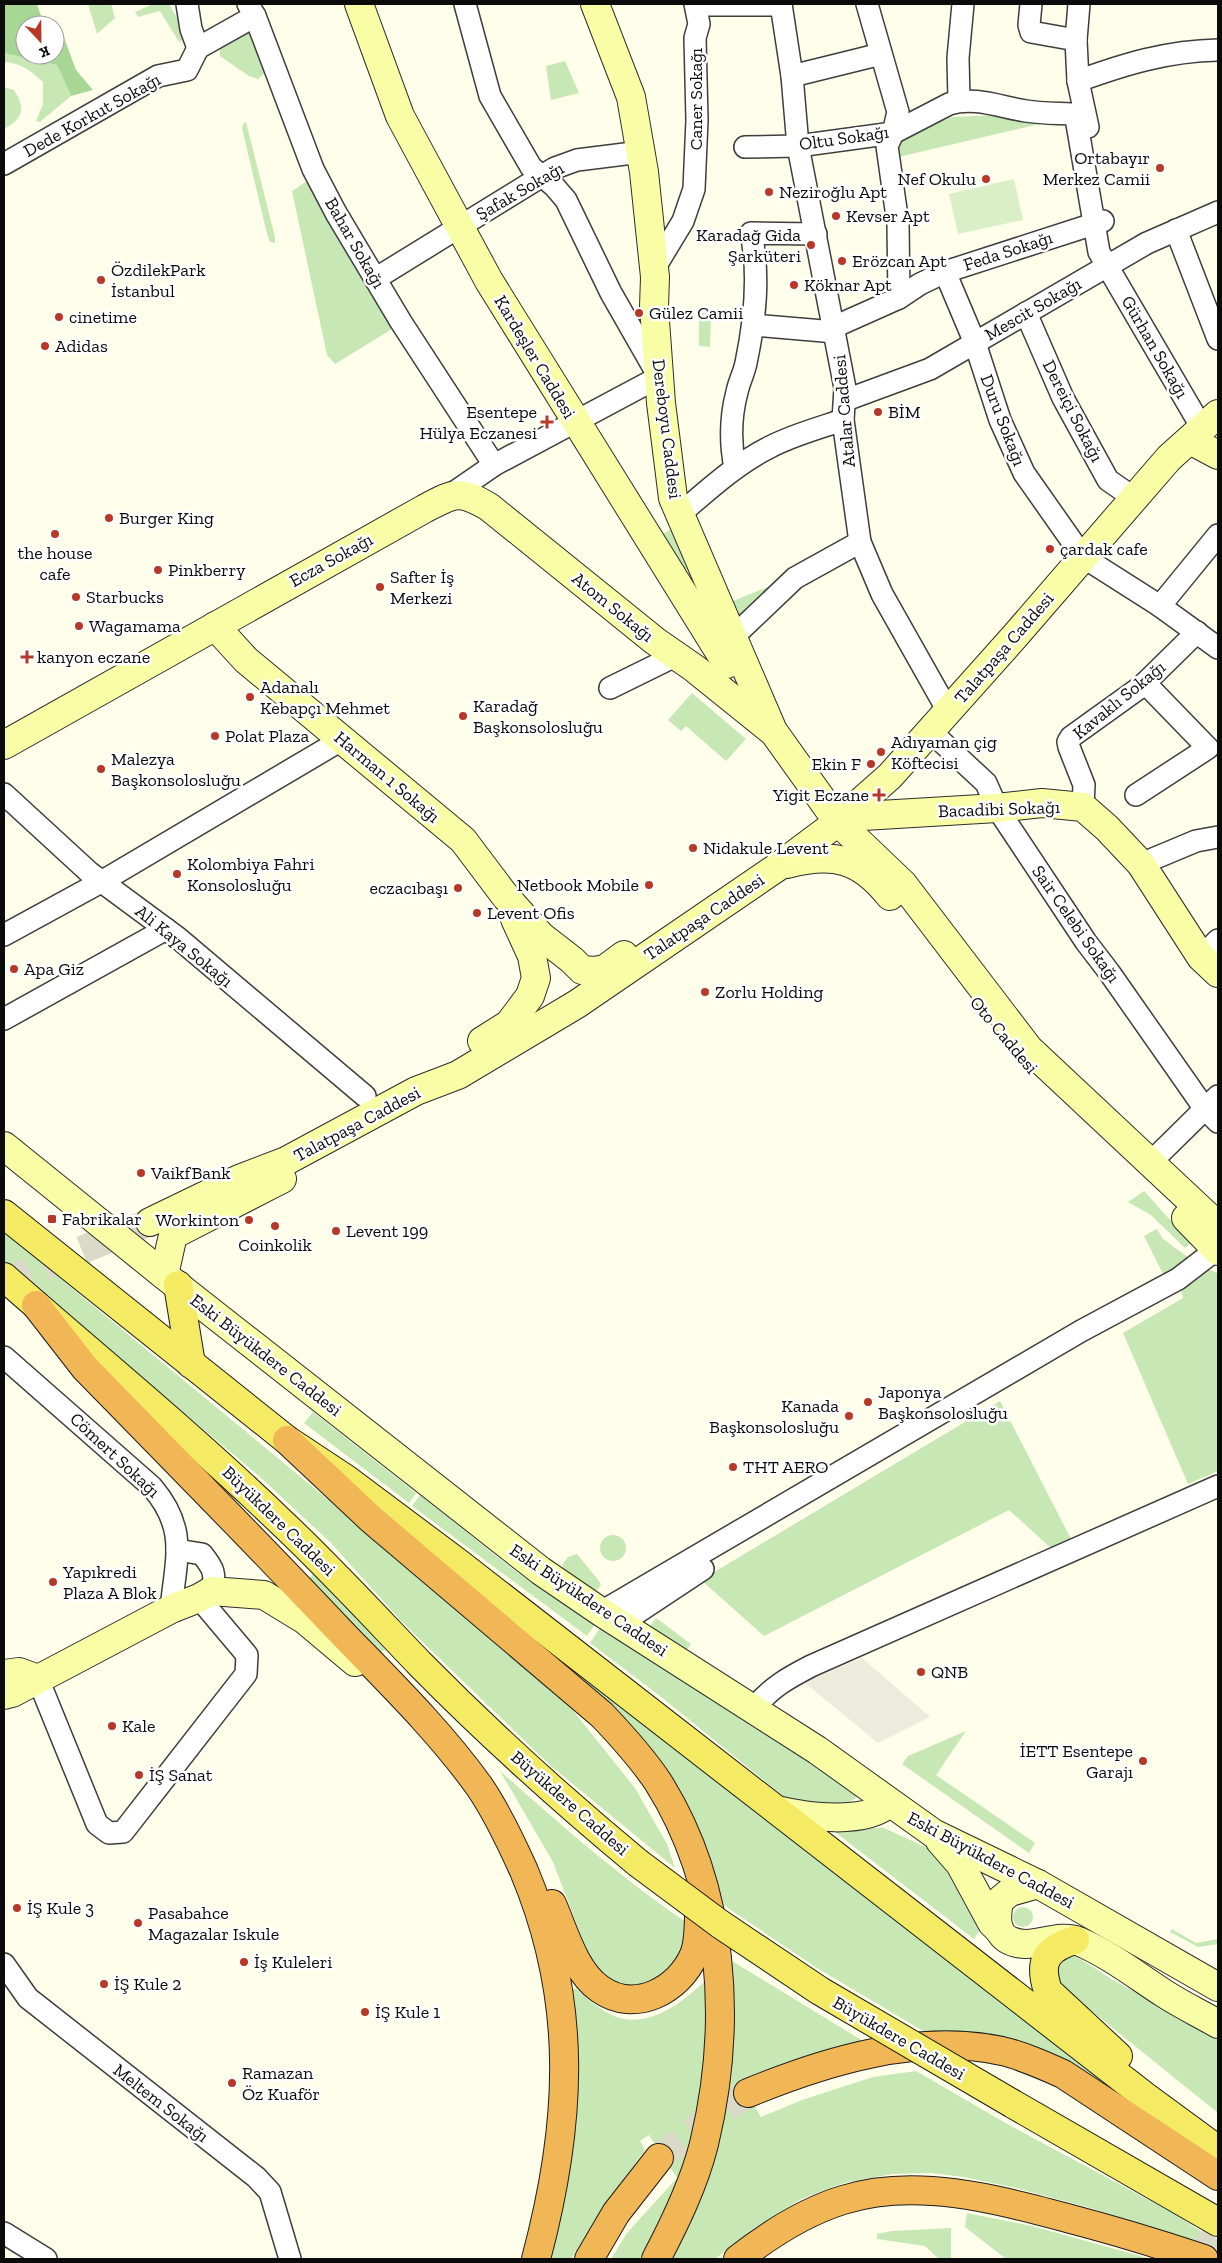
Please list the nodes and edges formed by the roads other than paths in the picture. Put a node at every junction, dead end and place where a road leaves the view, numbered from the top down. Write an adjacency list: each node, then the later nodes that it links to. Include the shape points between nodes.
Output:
1 (188, 4): 13 (street, via 191,29)
2 (359, 4): 28 (street, Kardeşler Caddesi, via 400,116)
3 (465, 4): 25 (street, via 490,96 531,167)
4 (595, 4): 23 (street, Dereboyu Caddesi, via 631,97)
5 (695, 4): 6 (street, Caner Sokağı); 32 (street, Caner Sokağı, via 700,24 695,38 697,120 694,189 683,221)
6 (781, 4): 16 (street, Atalar Caddesi)
7 (867, 4): 15 (street)
8 (963, 4): 18 (street, via 958,58)
9 (1031, 4): 12 (street, via 1031,32)
10 (1080, 4): 12 (street, Gürhan Sokağı)
11 (252, 10): 13 (street); 34 (street, Bahar Sokağı, via 313,169)
12 (1076, 40): 17 (street, Gürhan Sokağı)
13 (198, 48): 24 (street, Dede Korkut Sokağı, via 187,70 158,76)
14 (1218, 50): 17 (street, via 1169,54 1132,62)
15 (881, 54): 16 (street); 20 (street, via 898,112)
16 (792, 76): 22 (street, Atalar Caddesi)
17 (1078, 82): 19 (street, Gürhan Sokağı)
18 (959, 101): 19 (street, Oltu Sokağı); 20 (street, Oltu Sokağı)
19 (1084, 115): 27 (street, Gürhan Sokağı)
20 (893, 133): 22 (street, Oltu Sokağı); 35 (street, via 887,146 898,224)
21 (745, 146): 22 (street, Oltu Sokağı)
22 (798, 146): 30 (street, Atalar Caddesi)
23 (641, 152): 25 (street, Şafak Sokağı, via 577,160); 32 (street, Dereboyu Caddesi)
24 (4, 164)
25 (544, 176): 28 (street, Şafak Sokağı); 41 (street, via 566,200 611,293)
26 (1218, 212): 29 (street, Mescit Sokağı)
27 (1098, 222): 31 (street, Gürhan Sokağı); 33 (street, Feda Sokağı)
28 (461, 227): 34 (street, Şafak Sokağı); 43 (street, Kardeşler Caddesi, via 489,281)
29 (1176, 230): 31 (street, Mescit Sokağı, via 1147,242); 39 (street)
30 (816, 234): 37 (street, via 751,233 755,275); 38 (street, Atalar Caddesi)
31 (1108, 266): 36 (street, Mescit Sokağı); 44 (street, Gürhan Sokağı)
32 (654, 269): 41 (street, Dereboyu Caddesi)
33 (945, 272): 35 (street, Feda Sokağı); 40 (street, Duru Sokağı)
34 (374, 279): 46 (street, Bahar Sokağı)
35 (898, 298): 38 (street, Feda Sokağı)
36 (1026, 313): 40 (street, Mescit Sokağı); 49 (street, Dereiçi Sokağı, via 1063,398 1108,480)
37 (753, 325): 38 (street); 47 (street, via 731,419)
38 (835, 329): 42 (street, Atalar Caddesi)
39 (1218, 338)
40 (975, 343): 42 (street, Mescit Sokağı, via 930,369); 53 (street, Duru Sokağı, via 1000,420 1024,473)
41 (659, 377): 43 (street, Ecza Sokağı); 50 (street, Dereboyu Caddesi, via 673,498)
42 (844, 410): 47 (street, Mescit Sokağı); 52 (street, Atalar Caddesi)
43 (575, 422): 46 (street, Ecza Sokağı); 61 (street, Kardeşler Caddesi, via 722,652 732,673)
44 (1203, 427): 45 (street); 49 (street, Talatpaşa Caddesi, via 1169,458)
45 (1218, 455)
46 (494, 465): 48 (street, Ecza Sokağı)
47 (735, 468): 50 (street, Mescit Sokağı)
48 (449, 496): 55 (street, Ecza Sokağı); 58 (street, Atom Sokağı, via 466,495 489,507)
49 (1134, 498): 53 (street, Talatpaşa Caddesi)
50 (680, 514): 56 (street, Dereboyu Caddesi)
51 (1218, 535): 54 (street)
52 (860, 542): 56 (street, via 795,578); 62 (street, Atalar Caddesi, via 882,594)
53 (1083, 557): 54 (street); 62 (street, Talatpaşa Caddesi)
54 (1160, 606): 57 (street)
55 (215, 626): 65 (street, Harman 1 Sokağı, via 246,660); 66 (street, Ecza Sokağı)
56 (732, 638): 63 (street, Dereboyu Caddesi)
57 (1212, 641): 59 (street, Kavaklı Sokağı)
58 (675, 656): 60 (street); 61 (street, Atom Sokağı)
59 (1145, 683): 68 (street, via 1208,748); 69 (street, Kavaklı Sokağı, via 1071,736 1069,747 1084,785)
60 (610, 688)
61 (727, 695): 63 (street, Atom Sokağı)
62 (948, 711): 64 (street, Talatpaşa Caddesi)
63 (773, 731): 71 (street, Dereboyu Caddesi)
64 (930, 731): 70 (street, Sair Celebi Sokağı, via 986,783); 71 (street, Talatpaşa Caddesi, via 890,776)
65 (343, 740): 75 (street); 76 (street, Harman 1 Sokağı, via 463,840)
66 (4, 744)
67 (4, 794): 75 (street, Ali Kaya Sokağı)
68 (1136, 795)
69 (1083, 807): 70 (street, Bacadibi Sokağı, via 1042,803); 73 (street, Bacadibi Sokağı)
70 (997, 808): 71 (street, Bacadibi Sokağı); 84 (street, Sair Celebi Sokağı, via 1086,942)
71 (846, 815): 74 (street, Talatpaşa Caddesi); 86 (street, Oto Caddesi, via 1029,1049)
72 (1218, 837): 73 (street, via 1196,842)
73 (1141, 864): 80 (street, Bacadibi Sokağı)
74 (779, 866): 79 (street, Talatpaşa Caddesi); 90 (street, Oto Caddesi, via 811,858 835,858 856,866 879,882 1020,1059 1166,1197)
75 (101, 882): 77 (street, Ali Kaya Sokağı); 78 (street)
76 (506, 896): 79 (street, via 541,936 582,970 605,969 626,954); 87 (street, via 536,972 530,996 509,1024 372,1104 278,1153)
77 (166, 929): 81 (street); 83 (street, Ali Kaya Sokağı)
78 (4, 935)
79 (664, 943): 82 (street, Talatpaşa Caddesi, via 577,1004)
80 (1212, 957)
81 (4, 1019)
82 (458, 1075): 87 (street, Talatpaşa Caddesi, via 416,1092 286,1161); 92 (street, via 425,1100 174,1235)
83 (366, 1096)
84 (1214, 1109): 86 (street)
85 (4, 1146): 92 (street, Eski Büyükdere Caddesi)
86 (1151, 1162): 90 (street, Oto Caddesi)
87 (239, 1179): 89 (street, Talatpaşa Caddesi)
88 (4, 1214): 96 (main road)
89 (150, 1222)
90 (1216, 1229): 102 (street, via 1178,1279 1081,1331)
91 (4, 1276): 94 (main road, Büyükdere Caddesi)
92 (171, 1280): 96 (main road); 102 (street, Eski Büyükdere Caddesi, via 541,1571)
93 (1173, 1291): 102 (street, via 687,1578)
94 (36, 1305): 107 (highway, via 85,1368 275,1562); 124 (main road, Büyükdere Caddesi, bridge, via 221,1465 325,1564 477,1720 638,1863 806,1982)
95 (4, 1357): 99 (street, Cömert Sokağı, via 152,1487 165,1502 173,1519)
96 (191, 1364): 97 (main road)
97 (286, 1440): 110 (main road, via 346,1479 457,1562); 112 (highway, via 371,1519 620,1733 665,1794)
98 (1218, 1486): 106 (street, via 811,1666 784,1679)
99 (177, 1550): 100 (street, via 202,1554 211,1566 215,1579); 101 (street, Cömert Sokağı)
100 (205, 1595): 101 (street); 104 (street, via 247,1655 246,1674 124,1832 109,1833 97,1824); 107 (street, via 264,1595 305,1620 357,1663)
101 (171, 1609): 104 (street)
102 (611, 1618): 106 (street, Eski Büyükdere Caddesi)
103 (4, 1674): 104 (street, via 19,1672)
104 (38, 1679): 105 (street)
105 (4, 1695)
106 (754, 1708): 109 (street, Eski Büyükdere Caddesi)
107 (454, 1753): 108 (highway)
108 (480, 1787): 112 (highway, via 502,1807 515,1827 536,1865 577,1962 600,1990 616,1997 633,2000 652,1996 669,1988 682,1975 694,1954 697,1935); 128 (highway, via 514,1848 538,1908 556,1971 561,2010 564,2100 560,2148 550,2208)
109 (889, 1803): 110 (street, via 874,1812 835,1818 807,1817); 111 (street, Eski Büyükdere Caddesi)
110 (777, 1810): 120 (main road)
111 (932, 1833): 113 (street, Eski Büyükdere Caddesi); 114 (street, via 960,1864 992,1924)
112 (698, 1868): 130 (highway, via 714,1937 720,2025 717,2067 703,2146 681,2209)
113 (1038, 1884): 114 (street, via 1010,1892 999,1900 996,1917); 117 (street, Eski Büyükdere Caddesi)
114 (999, 1930): 115 (street, via 1007,1939 1022,1944 1055,1939)
115 (1075, 1940): 118 (street, via 1113,1959 1168,1996); 120 (main road, via 1051,1951 1045,1960 1043,1977 1048,1991 1113,2050 1133,2074)
116 (4, 1964): 127 (street, Meltem Sokağı, via 28,1998 256,2177 270,2192)
117 (1218, 1987)
118 (1218, 2024)
119 (748, 2094): 123 (highway, via 812,2069 900,2049 947,2045 1001,2051 1063,2074)
120 (1146, 2097): 121 (main road)
121 (1218, 2150)
122 (659, 2158): 129 (highway, via 616,2213)
123 (1218, 2176)
124 (1218, 2222)
125 (4, 2233): 126 (street)
126 (46, 2259)
127 (290, 2259)
128 (536, 2259)
129 (590, 2259)
130 (656, 2259)
131 (738, 2259): 132 (highway, via 768,2236 822,2207 845,2199 905,2191 935,2191 1023,2206)
132 (1204, 2259)

